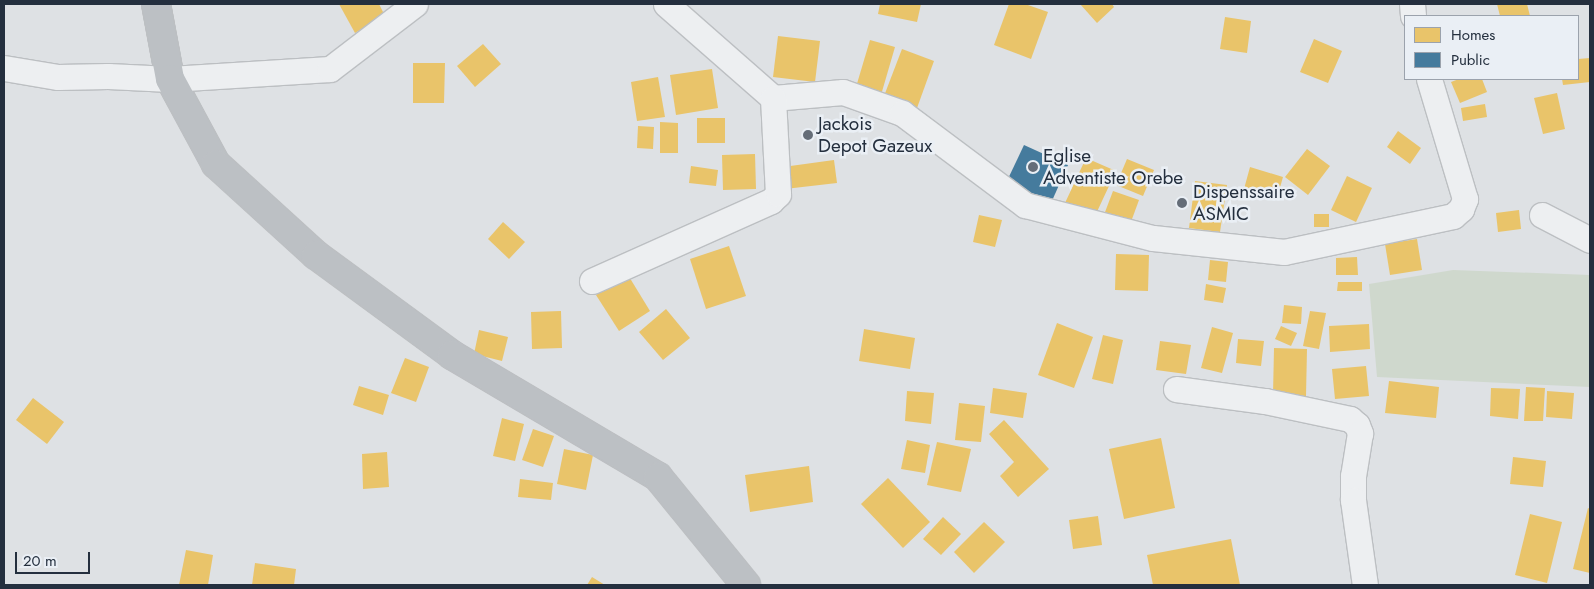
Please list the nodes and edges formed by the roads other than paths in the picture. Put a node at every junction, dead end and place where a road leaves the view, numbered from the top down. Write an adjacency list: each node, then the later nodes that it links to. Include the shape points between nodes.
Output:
1 (156, 4): 5 (street)
2 (415, 4): 5 (street, via 330,69)
3 (666, 4): 7 (street)
4 (4, 68): 5 (street, via 58,77)
5 (170, 79): 12 (street, via 216,164 316,255 452,355 658,477)
6 (1429, 80): 7 (street, via 1465,199 1461,208 1452,216 1284,252 1153,238 1025,205 902,113 843,92)
7 (772, 98): 10 (street, via 778,194 771,201)
8 (1542, 215): 9 (street)
9 (1590, 240)
10 (592, 281)
11 (1176, 390): 13 (street, via 1265,401 1350,419 1357,425 1360,433 1353,500)
12 (746, 585)
13 (1365, 585)

